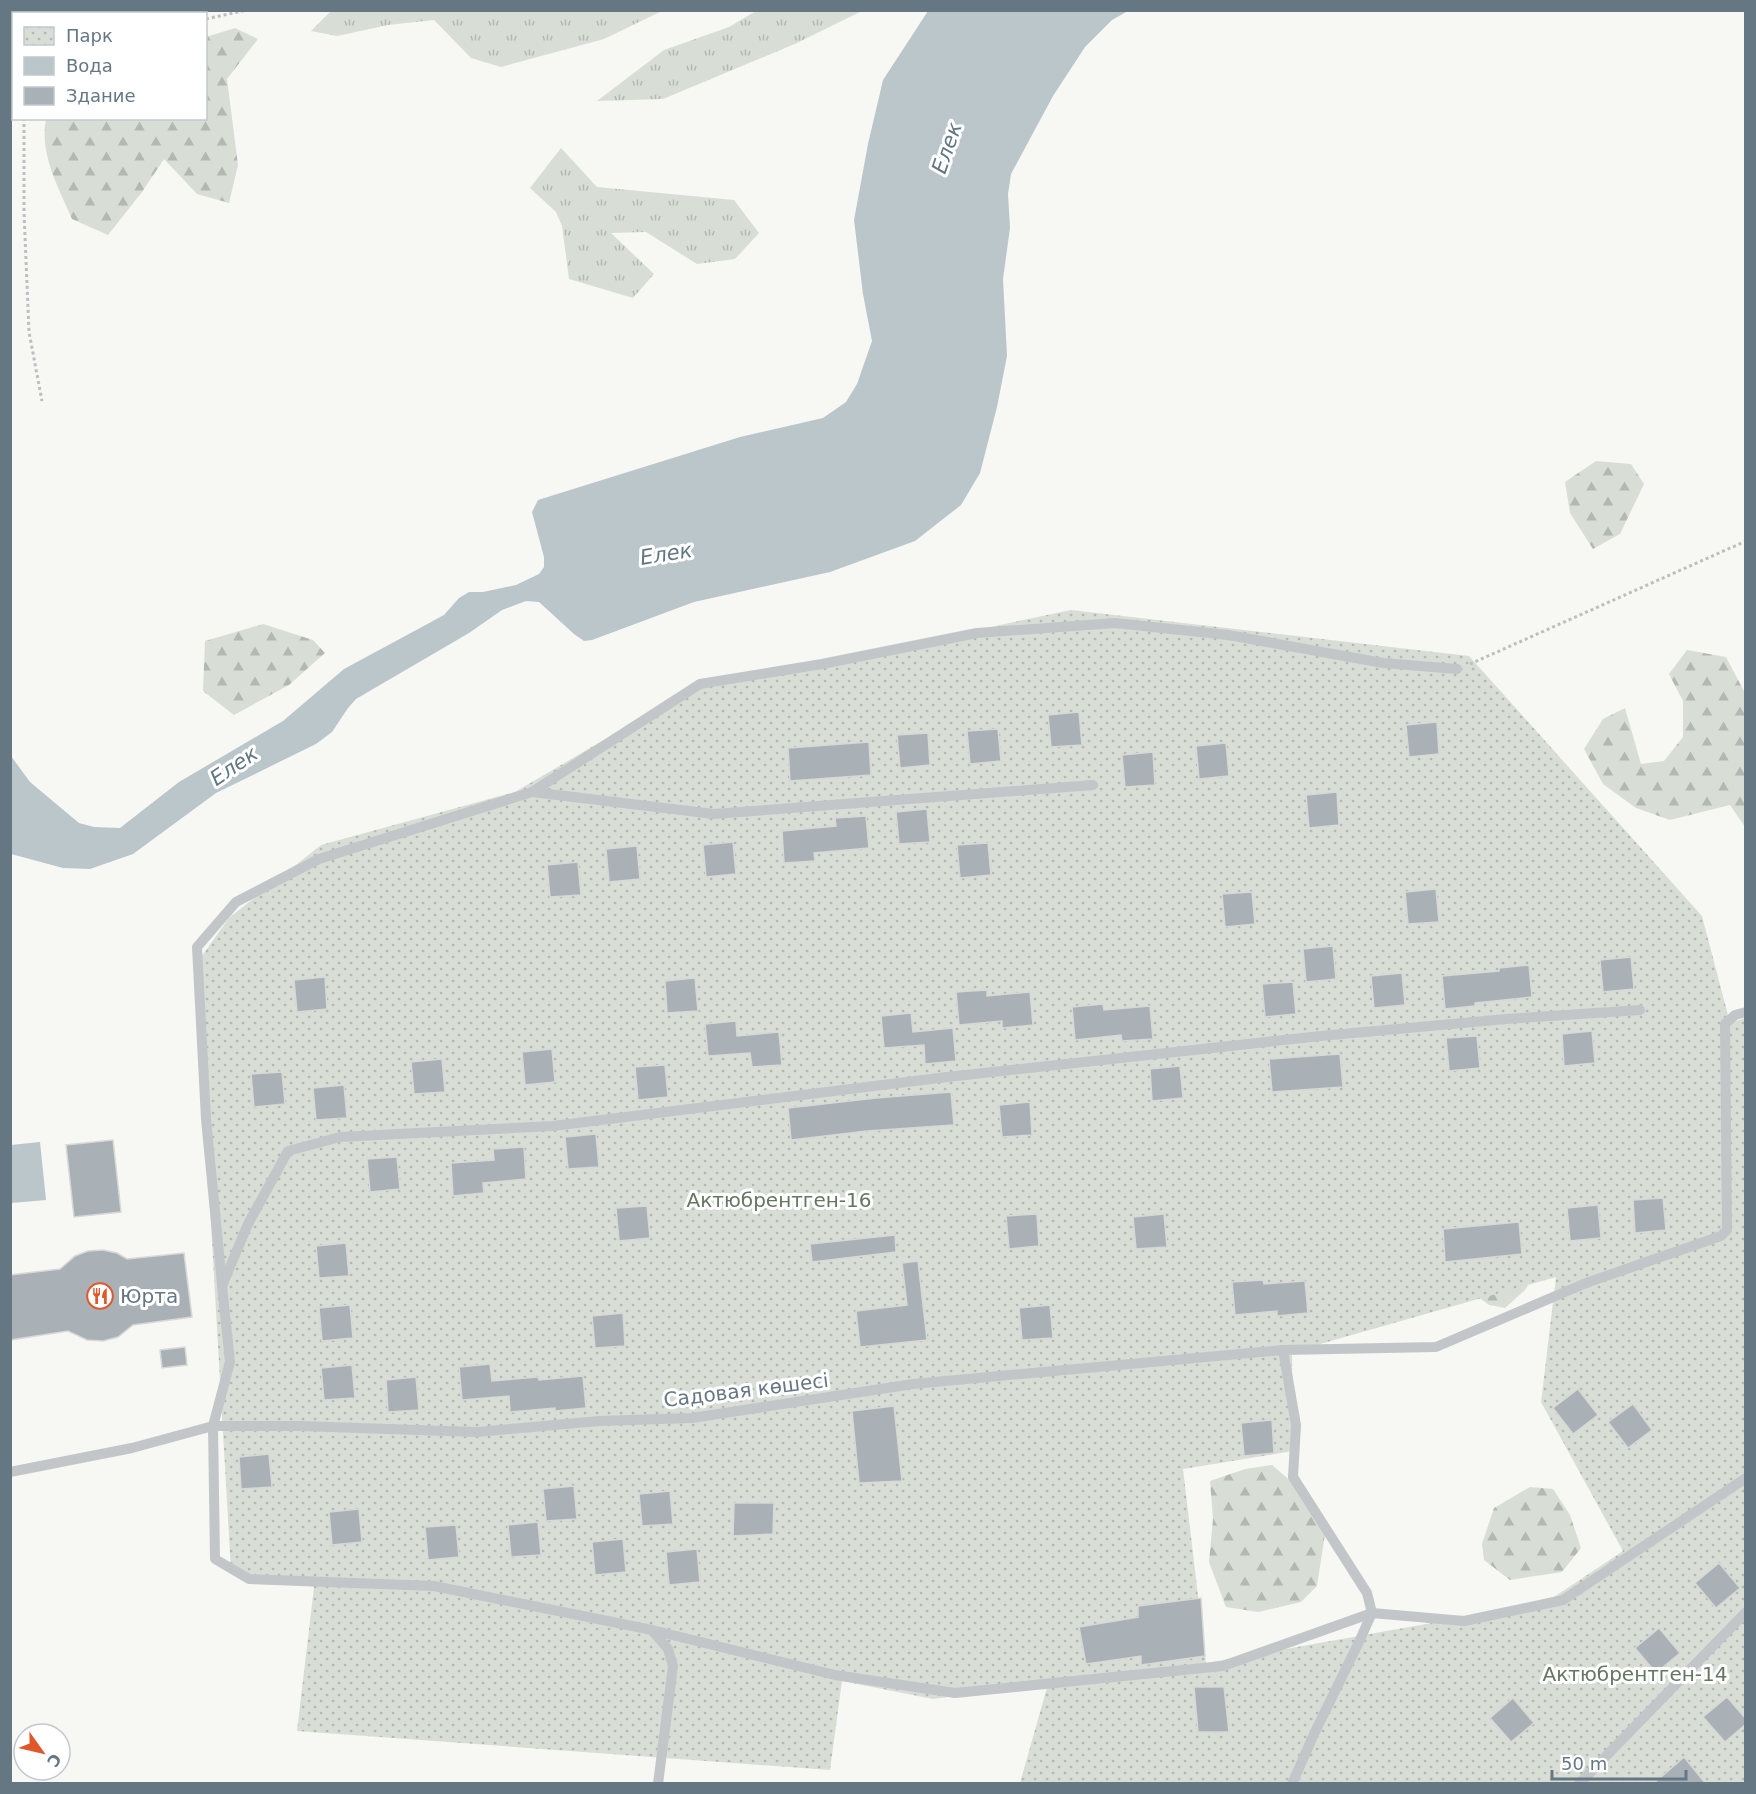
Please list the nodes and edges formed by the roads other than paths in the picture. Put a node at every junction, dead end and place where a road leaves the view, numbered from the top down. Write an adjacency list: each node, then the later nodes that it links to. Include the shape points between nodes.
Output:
1 (1457, 669): 3 (lane, via 1383,663 1228,635 1114,623 977,633 700,684)
2 (1094, 785): 3 (lane, via 714,814)
3 (532, 792): 6 (lane, via 319,859 236,902 197,947 206,1119)
4 (1640, 1010): 6 (lane, via 1321,1036 553,1126 340,1137 288,1151 248,1224)
5 (1746, 1012): 7 (lane, Садовая көшесі, via 1725,1024 1727,1230 1721,1236 1586,1283 1436,1347)
6 (222, 1286): 8 (lane, via 230,1362)
7 (1282, 1350): 8 (lane, Садовая көшесі, via 913,1384 692,1418 599,1421 477,1432); 12 (lane, via 1296,1425 1293,1477 1367,1593)
8 (213, 1426): 9 (lane, Садовая көшесі, via 132,1448); 13 (lane, via 215,1559 249,1579 434,1586)
9 (10, 1472)
10 (1746, 1478): 12 (lane, via 1563,1599 1464,1621)
11 (1746, 1612): 16 (lane)
12 (1372, 1613): 13 (lane, via 1223,1666 955,1693 835,1675); 15 (lane)
13 (652, 1630): 14 (lane, via 668,1649 673,1666)
14 (658, 1784)
15 (1292, 1784)
16 (1579, 1784)

